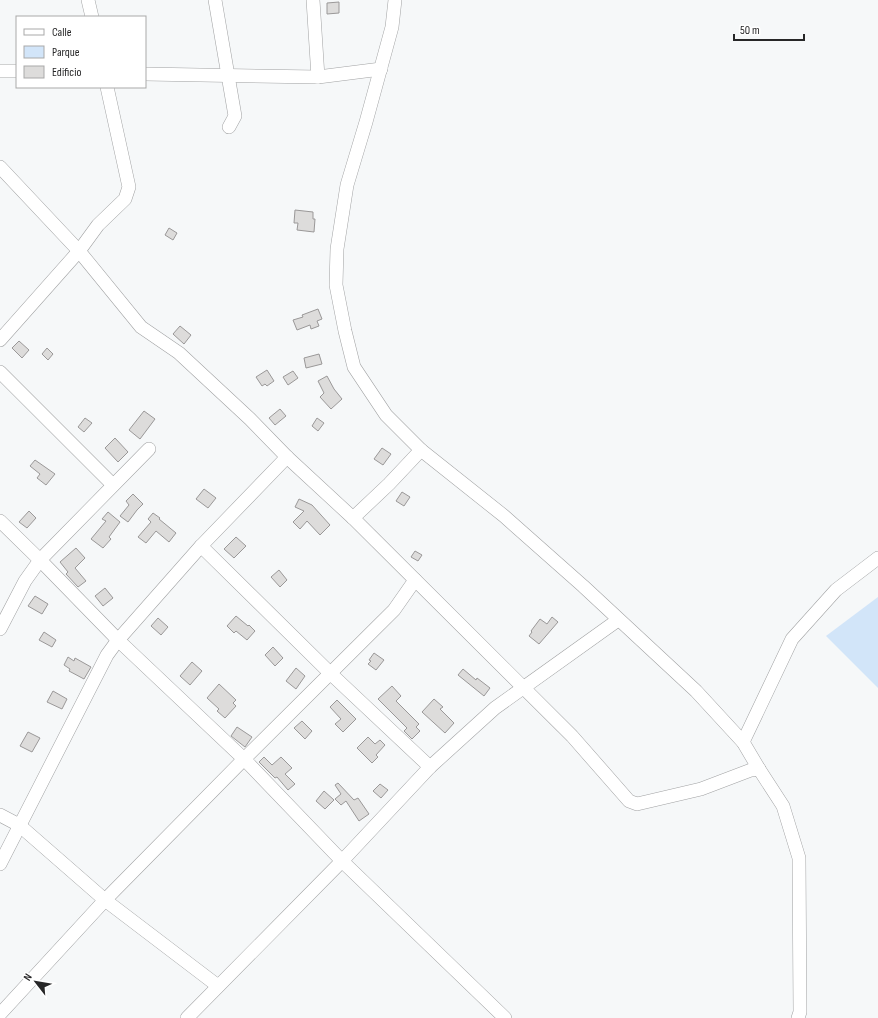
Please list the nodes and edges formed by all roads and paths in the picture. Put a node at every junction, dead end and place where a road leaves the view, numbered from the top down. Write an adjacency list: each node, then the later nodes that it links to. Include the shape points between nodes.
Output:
1 (88, 0): 5 (street)
2 (215, 0): 10 (street)
3 (313, 0): 11 (street)
4 (395, 0): 6 (street, via 392,27)
5 (92, 16)
6 (380, 69): 11 (street); 19 (street, via 347,185 337,249 336,285 344,331 354,367 386,416)
7 (0, 71): 8 (street)
8 (16, 71)
9 (146, 74): 10 (street)
10 (228, 75): 11 (street); 13 (street, via 235,116)
11 (318, 77)
12 (107, 88): 15 (street, via 129,188 125,199 98,225)
13 (229, 127)
14 (0, 167): 15 (street)
15 (79, 251): 16 (street); 20 (street, via 140,327 179,353)
16 (0, 340)
17 (0, 372): 21 (street)
18 (149, 449): 21 (street)
19 (421, 450): 22 (street); 28 (street, via 504,516)
20 (287, 457): 22 (street); 24 (street)
21 (113, 485): 26 (street)
22 (352, 518): 27 (street)
23 (0, 522): 26 (street)
24 (201, 546): 30 (street); 31 (street)
25 (878, 558): 33 (street, via 836,590 792,639)
26 (40, 560): 29 (street, via 25,581); 30 (street)
27 (415, 580): 31 (street, via 394,610); 32 (street)
28 (618, 620): 32 (street); 33 (street, via 696,691)
29 (0, 629)
30 (118, 640): 34 (street); 38 (street, via 107,655)
31 (330, 673): 34 (street); 35 (street)
32 (524, 687): 35 (street, via 495,708); 36 (street, via 572,736 629,801 637,804 701,789)
33 (743, 742): 36 (street)
34 (244, 759): 39 (street); 41 (street)
35 (430, 767): 39 (street)
36 (759, 769): 44 (street, via 783,806 799,858)
37 (0, 815): 38 (street)
38 (19, 825): 40 (street); 41 (street)
39 (342, 860): 42 (street); 47 (street)
40 (0, 864)
41 (106, 900): 42 (street); 43 (street)
42 (218, 986): 46 (street)
43 (0, 1014): 45 (street)
44 (800, 1016)
45 (5, 1018)
46 (187, 1018)
47 (505, 1018)

